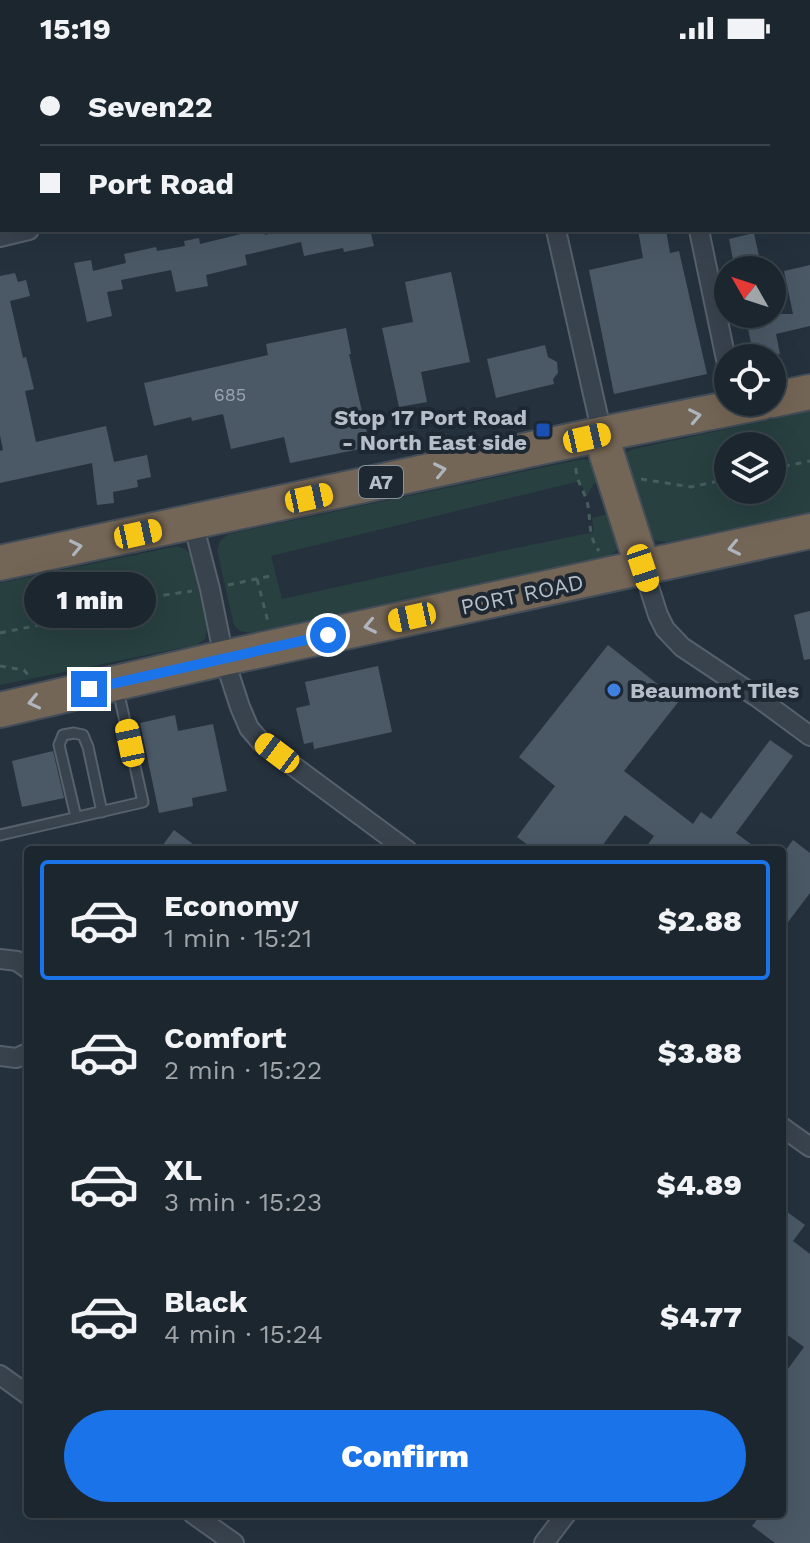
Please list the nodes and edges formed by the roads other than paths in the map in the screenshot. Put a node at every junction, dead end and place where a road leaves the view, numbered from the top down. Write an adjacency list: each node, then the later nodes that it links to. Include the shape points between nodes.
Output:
1 (21, 232): 4 (street)
2 (556, 232): 9 (street)
3 (699, 232): 5 (street)
4 (0, 237)
5 (723, 344)
6 (810, 392): 7 (highway)
7 (786, 397)
8 (714, 410): 9 (highway, A7, one-way to 8)
9 (602, 434): 10 (highway, A7, one-way to 9); 13 (highway)
10 (193, 523): 12 (highway, A7, one-way to 10); 14 (street)
11 (810, 531): 13 (highway, PORT ROAD, one-way to 13)
12 (0, 563)
13 (643, 568): 14 (highway, PORT ROAD, one-way to 14); 17 (street, via 658,615 682,647)
14 (224, 658): 15 (highway, PORT ROAD); 21 (street, via 244,717 261,742)
15 (116, 682): 16 (highway, PORT ROAD, one-way to 16); 18 (lane, via 143,802)
16 (0, 710)
17 (810, 736)
18 (102, 812): 19 (lane); 19 (lane, via 83,735 63,735 59,745)
19 (76, 817): 20 (lane)
20 (0, 835)
21 (402, 846)
22 (1, 953): 23 (street)
23 (24, 966)
24 (24, 1055): 25 (street)
25 (0, 1056)
26 (786, 1130): 27 (street)
27 (810, 1147)
28 (0, 1375): 29 (street)
29 (24, 1392)
30 (196, 1518): 32 (street)
31 (563, 1518): 34 (street)
32 (208, 1536): 33 (street)
33 (234, 1543)
34 (544, 1543)

